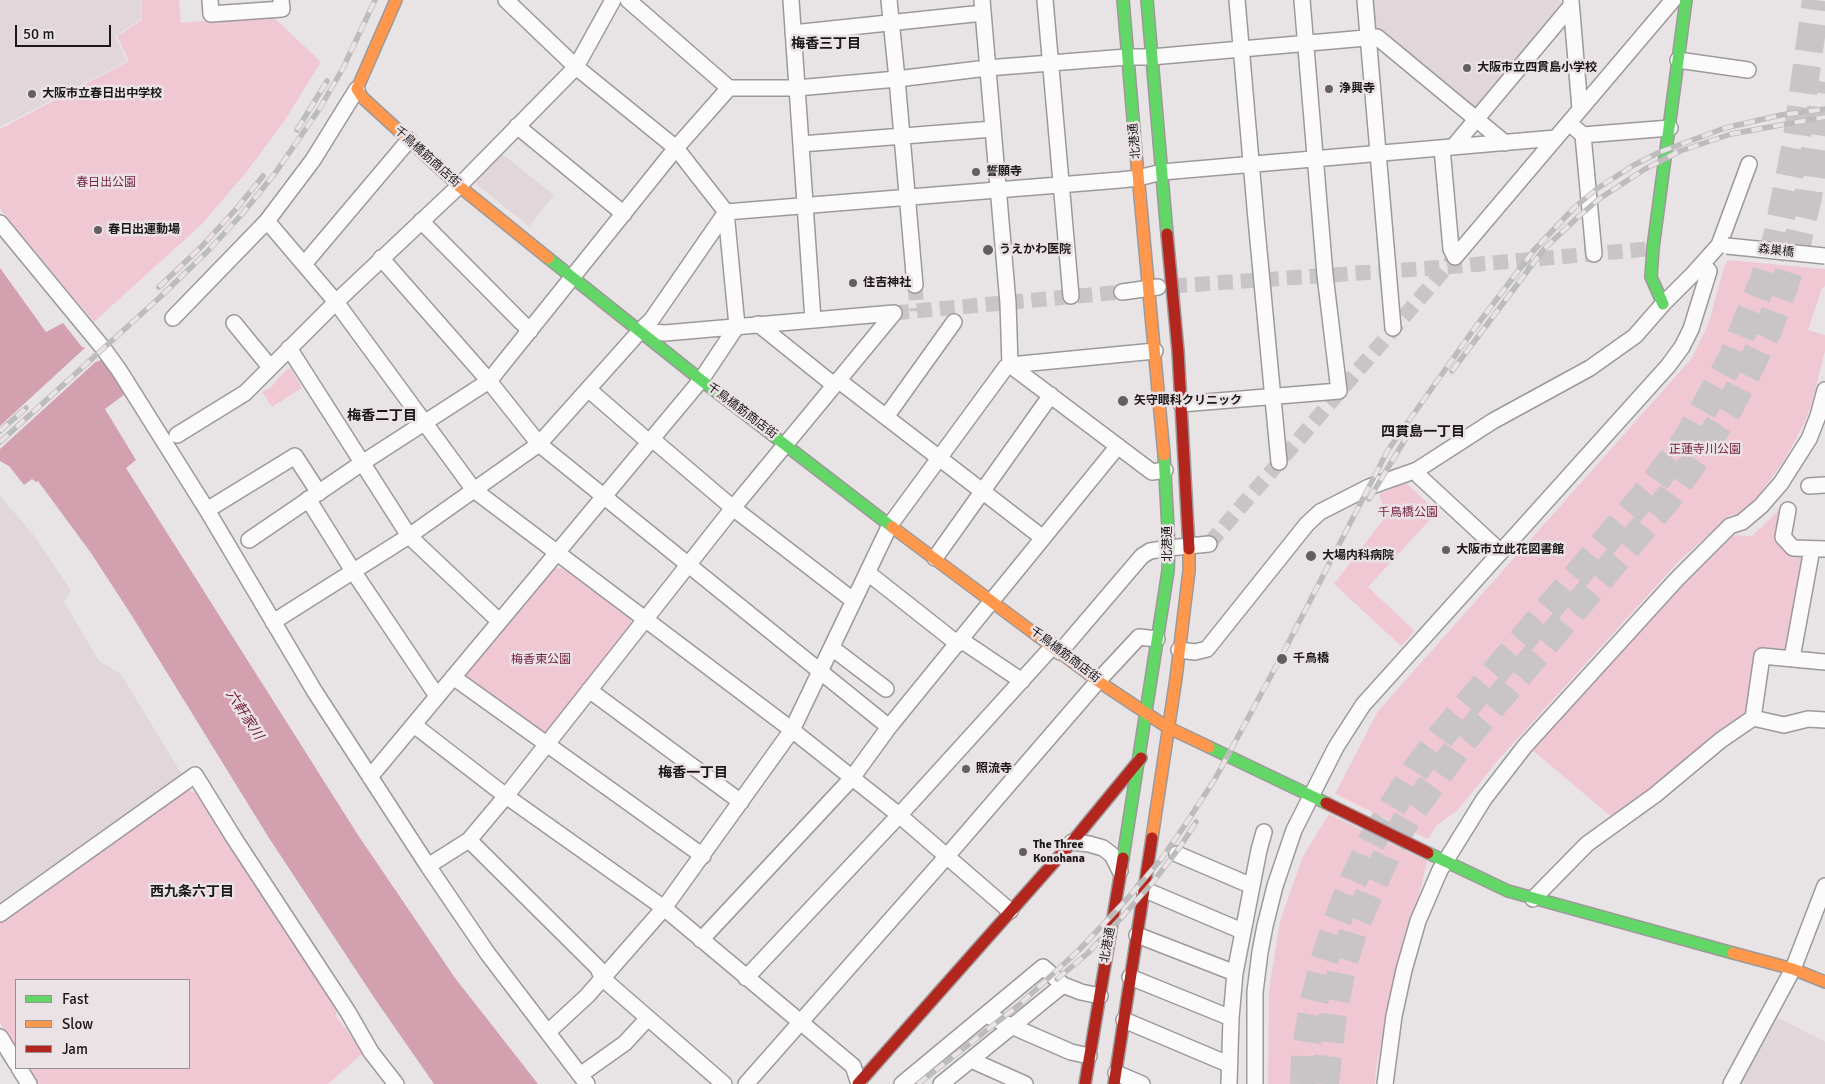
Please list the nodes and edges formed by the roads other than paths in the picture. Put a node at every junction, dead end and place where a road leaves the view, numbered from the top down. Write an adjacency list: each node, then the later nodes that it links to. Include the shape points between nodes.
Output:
1 (210, 0): 2 (street, via 211,14 282,9)
2 (281, 0)
3 (396, 0): 34 (street)
4 (506, 0): 28 (street)
5 (613, 0): 28 (street)
6 (628, 0): 32 (street)
7 (791, 0): 20 (street)
8 (889, 0): 19 (street)
9 (1045, 0): 27 (street)
10 (1124, 0): 24 (street, 北港通)
11 (1147, 0): 25 (street, 北港通)
12 (1237, 0): 23 (street)
13 (1302, 0): 22 (street)
14 (1365, 0): 21 (street)
15 (1673, 0): 35 (street)
16 (1686, 0): 26 (street)
17 (1571, 3): 35 (street); 36 (street)
18 (982, 7): 19 (street); 29 (street)
19 (891, 24): 20 (street); 31 (street)
20 (793, 33): 33 (street)
21 (1368, 38): 22 (street); 36 (street, via 1376,37); 49 (street)
22 (1306, 44): 23 (street); 50 (street)
23 (1242, 50): 25 (street); 51 (street)
24 (1127, 57): 25 (street); 27 (street); 54 (street, 北港通)
25 (1151, 58): 53 (street, 北港通)
26 (1678, 60): 30 (street); 39 (street)
27 (1050, 63): 29 (street); 55 (street)
28 (576, 67): 38 (street); 48 (street)
29 (988, 68): 31 (street); 40 (street)
30 (1748, 70)
31 (897, 79): 33 (street); 42 (street)
32 (729, 88): 33 (street); 48 (street)
33 (797, 88): 46 (street)
34 (357, 89): 44 (street, 千鳥橋筋商店街); 62 (street, via 312,160)
35 (1580, 109): 37 (street)
36 (1476, 119): 45 (street); 47 (street)
37 (1569, 123): 41 (street); 43 (street)
38 (517, 126): 56 (street); 61 (street)
39 (1670, 128): 41 (street); 78 (street, via 1651,277)
40 (993, 129): 42 (street); 57 (street)
41 (1583, 135): 66 (street)
42 (902, 137): 46 (street); 58 (street)
43 (1556, 138): 45 (street); 47 (street, via 1455,258 1451,249)
44 (409, 140): 56 (street, 千鳥橋筋商店街); 69 (street)
45 (1505, 142): 47 (street)
46 (801, 144): 59 (street)
47 (1447, 147): 49 (street)
48 (676, 148): 60 (street); 61 (street)
49 (1379, 153): 50 (street); 85 (street)
50 (1316, 158): 51 (street); 98 (street, via 1338,391)
51 (1251, 164): 53 (street); 98 (street)
52 (1749, 164): 65 (street)
53 (1162, 172): 54 (street); 73 (street, 北港通)
54 (1138, 178): 55 (street); 74 (street, 北港通)
55 (1062, 184): 57 (street); 76 (street)
56 (459, 186): 63 (street); 71 (street, 千鳥橋筋商店街)
57 (999, 190): 58 (street); 90 (street)
58 (907, 197): 59 (street); 72 (street)
59 (805, 206): 60 (street); 80 (street)
60 (726, 212): 84 (street); 87 (street, via 652,319)
61 (624, 214): 71 (street)
62 (267, 221): 69 (street); 79 (street)
63 (421, 222): 68 (street); 86 (street)
64 (0, 223): 119 (street, via 119,370)
65 (1723, 246): 67 (street, 森巣橋, bridge); 70 (street)
66 (1594, 254)
67 (1825, 256)
68 (381, 258): 77 (street); 93 (street)
69 (305, 263): 77 (street)
70 (1702, 264): 78 (street); 129 (street, via 1709,271 1682,347)
71 (574, 277): 86 (street); 87 (street, 千鳥橋筋商店街)
72 (915, 285)
73 (1172, 286): 74 (street); 99 (street, 北港通)
74 (1148, 288): 75 (street); 89 (street, 北港通)
75 (1122, 292)
76 (1071, 296)
77 (336, 302): 88 (street); 101 (street)
78 (1663, 304): 111 (street, via 1635,336 1590,368 1494,421)
79 (173, 318)
80 (813, 320): 83 (street); 94 (street, via 894,314)
81 (954, 322): 100 (street)
82 (234, 323): 91 (street)
83 (758, 324): 84 (street); 94 (street)
84 (737, 326): 87 (street, via 665,333); 92 (street)
85 (1393, 328)
86 (530, 331): 93 (street)
87 (640, 331): 92 (street, 千鳥橋筋商店街); 95 (street)
88 (289, 348): 91 (street); 109 (street)
89 (1155, 351): 90 (street); 110 (street, 北港通)
90 (1010, 364): 97 (street); 107 (street)
91 (270, 367): 102 (street, via 245,393)
92 (701, 380): 103 (street); 105 (street, 千鳥橋筋商店街)
93 (489, 381): 101 (street); 104 (street)
94 (836, 383): 100 (street); 105 (street)
95 (588, 389): 103 (street); 104 (street)
96 (1825, 390): 175 (street, via 1809,439 1781,484 1742,522 1730,526 1677,579 1525,746 1484,798)
97 (1051, 395): 106 (street); 115 (street)
98 (1272, 398): 99 (street); 108 (street)
99 (1181, 404): 126 (street, 北港通)
100 (886, 418): 107 (street)
101 (426, 424): 109 (street); 114 (street)
102 (177, 435)
103 (651, 440): 117 (street); 118 (street)
104 (539, 444): 114 (street); 117 (street)
105 (785, 444): 118 (street); 121 (street, 千鳥橋筋商店街)
106 (1118, 446): 110 (street, via 1152,472); 123 (street)
107 (940, 459): 115 (street); 121 (street)
108 (1279, 462)
109 (362, 463): 116 (street); 122 (street)
110 (1165, 470): 127 (street, 北港通)
111 (1417, 470): 129 (street, via 1419,476); 144 (street, via 1369,487 1320,512 1207,649 1195,652)
112 (1825, 485): 113 (street)
113 (1808, 486)
114 (474, 490): 122 (street); 130 (street)
115 (982, 492): 123 (street); 131 (street)
116 (314, 496): 119 (street, via 295,456); 124 (street); 133 (street)
117 (604, 497): 130 (street); 132 (street)
118 (733, 508): 132 (street); 135 (street)
119 (207, 510): 139 (street)
120 (1788, 510): 128 (street, via 1783,537 1793,548)
121 (890, 525): 131 (street, 千鳥橋筋商店街); 134 (street)
122 (409, 536): 133 (street); 138 (street)
123 (1043, 538): 136 (street)
124 (248, 540)
125 (1209, 544): 126 (street)
126 (1189, 546): 127 (street); 144 (street, 北港通)
127 (1169, 548): 140 (street, 北港通); 143 (street, via 1150,551 1142,556)
128 (1818, 549): 145 (street)
129 (1501, 552): 165 (street, via 1363,705)
130 (557, 553): 137 (street); 138 (street)
131 (935, 558): 136 (street, 千鳥橋筋商店街)
132 (688, 565): 137 (street); 147 (street)
133 (353, 572): 139 (street); 153 (street)
134 (868, 573): 135 (street); 141 (street)
135 (854, 601): 142 (street)
136 (992, 601): 141 (street); 143 (street, 千鳥橋筋商店街)
137 (646, 620): 152 (street); 160 (street)
138 (499, 621): 148 (street)
139 (273, 622): 163 (street)
140 (1157, 639): 150 (street, via 1138,637); 154 (street, 北港通)
141 (960, 642): 149 (street); 158 (street)
142 (832, 648): 147 (street); 151 (street)
143 (1057, 649): 149 (street); 150 (street, 千鳥橋筋商店街)
144 (1179, 650): 159 (street, 北港通)
145 (1792, 658): 146 (street); 155 (street, via 1762,656)
146 (1825, 662)
147 (819, 672): 158 (street); 160 (street)
148 (453, 677): 153 (street); 161 (street)
149 (1022, 681): 168 (street)
150 (1098, 681): 154 (street, 千鳥橋筋商店街); 174 (street)
151 (886, 689)
152 (589, 690): 161 (street); 167 (street)
153 (437, 696): 157 (street)
154 (1145, 712): 159 (street, 千鳥橋筋商店街); 162 (street, 北港通)
155 (1753, 718): 156 (street, via 1784,725 1808,719); 181 (street, via 1587,844)
156 (1825, 720)
157 (414, 725): 163 (street); 166 (street)
158 (889, 727): 164 (street)
159 (1167, 727): 162 (street); 165 (street, 千鳥橋筋商店街); 180 (street, 北港通)
160 (792, 730): 164 (street); 167 (street)
161 (547, 743): 166 (street); 173 (street)
162 (1137, 763): 171 (street); 177 (street, 北港通)
163 (370, 777): 176 (street)
164 (852, 778): 168 (street); 187 (street)
165 (1311, 795): 175 (street, 千鳥橋筋商店街, bridge); 222 (street, via 1294,830 1275,886 1260,952 1255,992)
166 (506, 796): 170 (street); 182 (street)
167 (741, 802): 173 (street)
168 (899, 815): 174 (street); 192 (street)
169 (1264, 832): 178 (street)
170 (469, 840): 176 (street); 191 (street, via 598,968)
171 (1072, 842): 177 (street, via 1103,848 1112,855); 183 (street)
172 (1177, 854): 178 (street)
173 (703, 856): 182 (street)
174 (947, 856): 183 (street); 200 (street)
175 (1446, 860): 181 (street, via 1508,891); 223 (street, via 1418,921 1404,970)
176 (428, 866): 202 (street, via 488,954)
177 (1120, 873): 195 (street, 北港通)
178 (1252, 886): 185 (street)
179 (1825, 886): 188 (street)
180 (1143, 889): 185 (street); 186 (street, 北港通)
181 (1533, 898): 188 (street)
182 (664, 908): 187 (street); 191 (street)
183 (1010, 911): 215 (street)
184 (0, 914): 212 (street, via 195,775 371,1052)
185 (1242, 931): 189 (street)
186 (1137, 935): 189 (street); 190 (street, 北港通)
187 (701, 940): 192 (street)
188 (1793, 969): 193 (street); 224 (street)
189 (1235, 973): 198 (street)
190 (1130, 977): 198 (street); 199 (street, 北港通)
191 (602, 978): 197 (street); 202 (street)
192 (746, 978): 200 (street)
193 (1825, 982)
194 (1062, 986): 195 (street); 196 (street, via 1043,967); 201 (street)
195 (1100, 996): 204 (street, 北港通)
196 (986, 1015): 201 (street); 216 (street)
197 (648, 1018): 210 (street); 213 (street)
198 (1231, 1018): 207 (street)
199 (1124, 1020): 207 (street); 209 (street, 北港通)
200 (800, 1022): 214 (street); 215 (street, via 853,1066)
201 (1012, 1027): 204 (street, via 1071,1052); 205 (street)
202 (548, 1032): 210 (street)
203 (0, 1037): 206 (street)
204 (1089, 1056): 219 (street, 北港通)
205 (972, 1060): 217 (street); 218 (street)
206 (15, 1061)
207 (1228, 1064): 221 (street)
208 (20, 1069): 211 (street)
209 (1115, 1078): 220 (street)
210 (584, 1080)
211 (29, 1084)
212 (396, 1084)
213 (724, 1084)
214 (746, 1084)
215 (859, 1084)
216 (902, 1084)
217 (941, 1084)
218 (1025, 1084)
219 (1085, 1084)
220 (1142, 1084)
221 (1229, 1084)
222 (1255, 1084)
223 (1384, 1084)
224 (1731, 1084)

